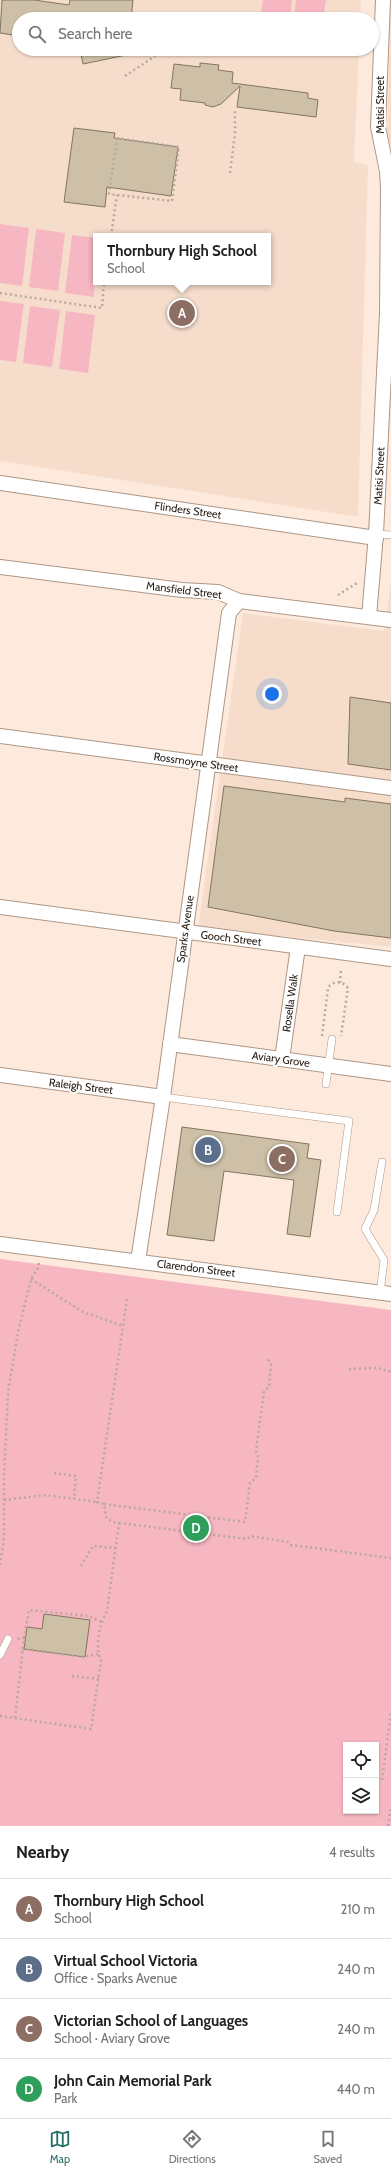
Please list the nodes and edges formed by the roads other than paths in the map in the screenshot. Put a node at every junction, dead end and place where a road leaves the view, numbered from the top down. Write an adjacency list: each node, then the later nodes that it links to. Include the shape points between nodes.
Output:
1 (383, 0): 2 (street, Matisi Street, via 378,128)
2 (387, 156): 3 (street, Matisi Street)
3 (389, 304): 4 (street, Matisi Street)
4 (389, 332): 5 (street, Matisi Street)
5 (388, 370): 8 (street, Matisi Street)
6 (0, 483): 8 (street, Flinders Street)
7 (391, 535): 8 (lane)
8 (376, 536): 11 (street, Matisi Street)
9 (0, 566): 10 (street, Mansfield Street, via 182,590 218,592)
10 (240, 601): 11 (street, Mansfield Street); 14 (street, Sparks Avenue, via 229,613)
11 (369, 618): 12 (street, Mansfield Street)
12 (391, 620)
13 (0, 736): 14 (street, Rossmoyne Street)
14 (208, 763): 15 (street, Rossmoyne Street); 17 (street, Sparks Avenue)
15 (391, 788)
16 (0, 907): 17 (street, Gooch Street)
17 (185, 932): 18 (street, Gooch Street); 21 (street, Sparks Avenue)
18 (298, 947): 19 (street, Gooch Street); 22 (street, Rosella Walk)
19 (391, 959)
20 (332, 1039): 23 (lane)
21 (170, 1044): 22 (street, Aviary Grove); 27 (street, Sparks Avenue)
22 (282, 1059): 23 (street, Aviary Grove)
23 (328, 1065): 24 (street, Aviary Grove); 26 (lane)
24 (391, 1074)
25 (0, 1076): 27 (street, Raleigh Street)
26 (326, 1084)
27 (163, 1097): 29 (lane, via 349,1121); 31 (street, Sparks Avenue)
28 (382, 1162): 32 (lane, via 374,1210 365,1229 384,1260)
29 (336, 1212)
30 (0, 1244): 31 (street, Clarendon Street)
31 (138, 1261): 32 (street, Clarendon Street)
32 (385, 1294)
33 (8, 1639): 34 (lane)
34 (0, 1656)

